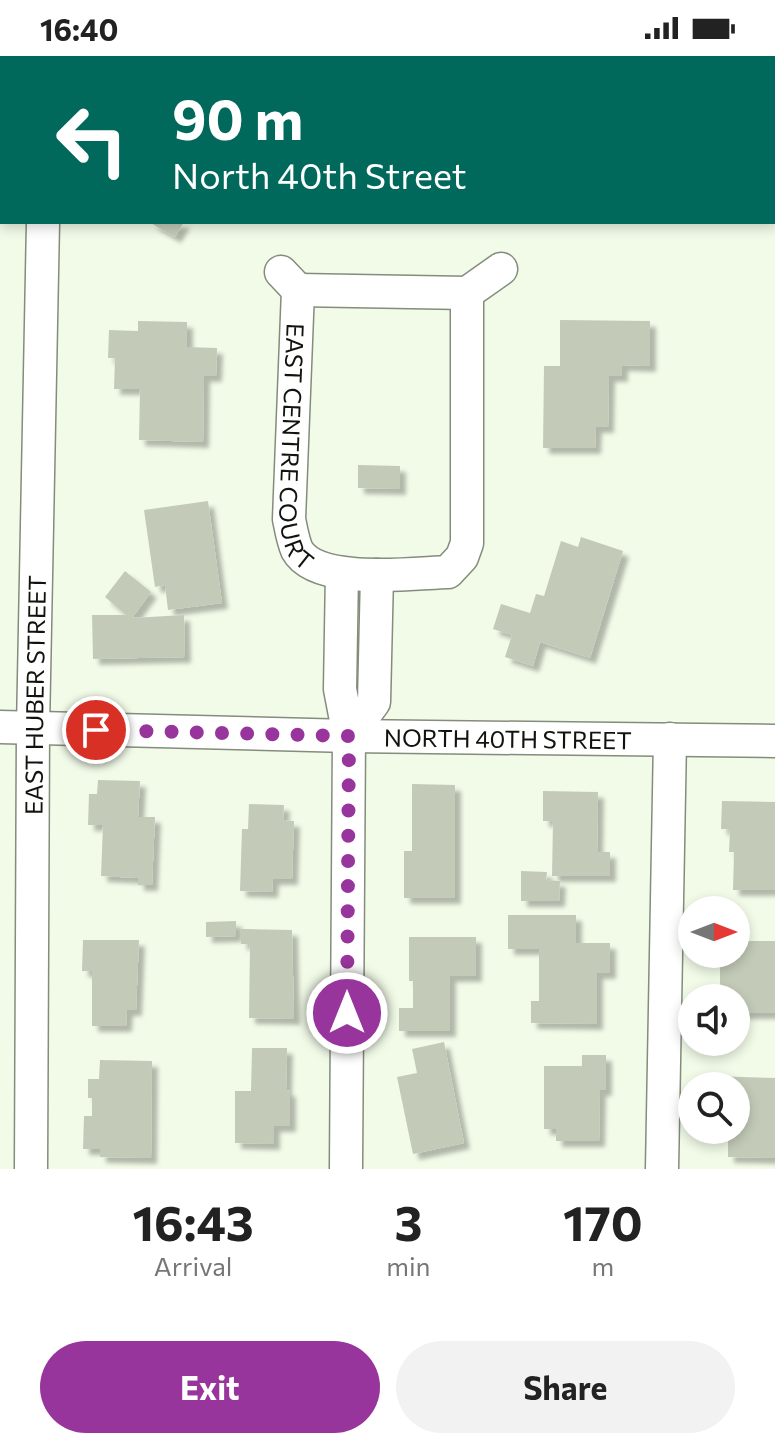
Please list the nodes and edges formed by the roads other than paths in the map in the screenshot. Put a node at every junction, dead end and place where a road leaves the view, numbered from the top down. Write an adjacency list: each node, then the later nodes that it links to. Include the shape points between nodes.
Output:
1 (43, 224): 9 (street, EAST HUBER STREET)
2 (501, 269): 3 (street)
3 (467, 293): 4 (street, EAST CENTRE COURT, via 289,281 289,519 298,553 318,567); 5 (street, EAST CENTRE COURT, via 467,543 448,572)
4 (342, 573): 5 (street, EAST CENTRE COURT); 6 (street, EAST CENTRE COURT)
5 (377, 575): 7 (street)
6 (341, 627): 7 (street); 10 (street, EAST CENTRE COURT, via 340,689)
7 (376, 628): 10 (street, via 374,702)
8 (0, 727): 9 (street, NORTH 40TH STREET)
9 (33, 728): 10 (street, NORTH 40TH STREET); 14 (street, EAST HUBER STREET)
10 (349, 736): 11 (street, NORTH 40TH STREET); 13 (street, EAST CENTRE COURT)
11 (670, 739): 12 (street, NORTH 40TH STREET); 15 (street)
12 (775, 741)
13 (346, 1167)
14 (31, 1169)
15 (662, 1169)

